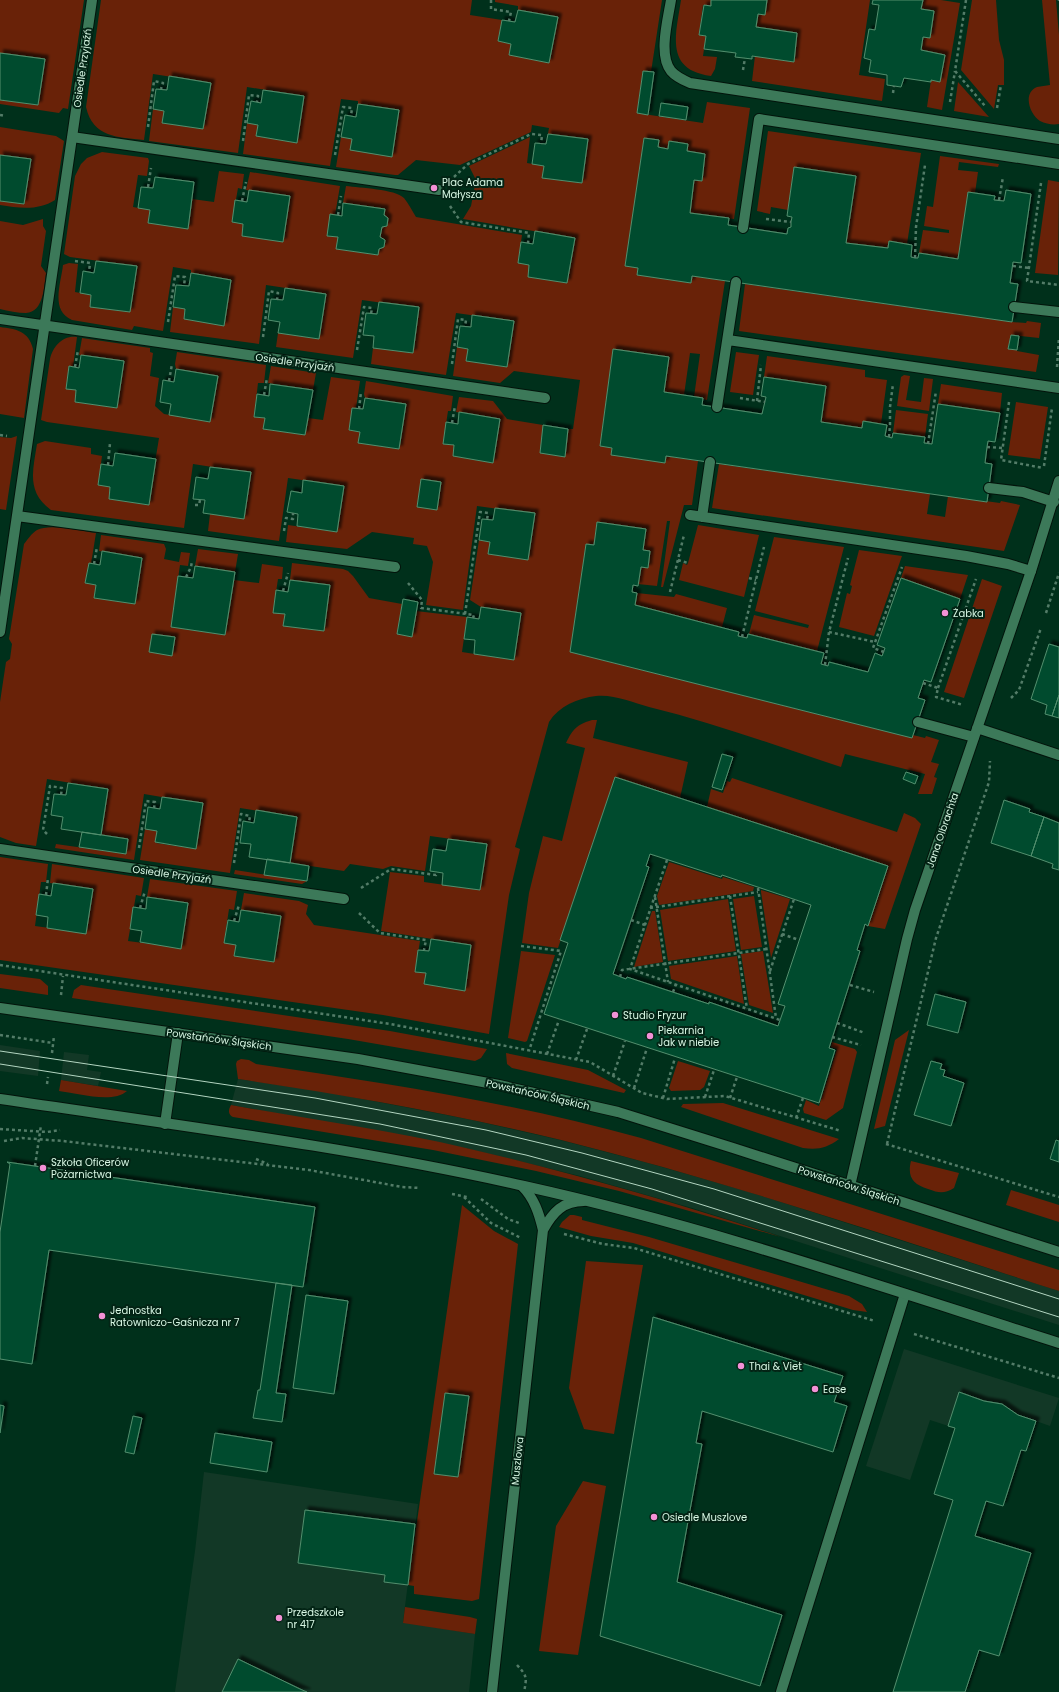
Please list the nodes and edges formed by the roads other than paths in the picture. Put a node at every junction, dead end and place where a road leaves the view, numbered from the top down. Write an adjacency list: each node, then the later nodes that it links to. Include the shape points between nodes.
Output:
1 (92, 0): 3 (street, Osiedle Przyjaźń)
2 (671, 0): 4 (street, via 665,56 667,65 672,72 690,83)
3 (72, 137): 6 (street); 12 (street, Osiedle Przyjaźń)
4 (1059, 139)
5 (1059, 164): 7 (street, via 759,119)
6 (439, 190)
7 (743, 228)
8 (736, 282): 13 (street)
9 (1014, 307): 10 (street)
10 (1059, 312)
11 (0, 319): 12 (street, Osiedle Przyjaźń)
12 (45, 325): 15 (street, Osiedle Przyjaźń); 22 (street, Osiedle Przyjaźń)
13 (728, 340): 14 (street); 16 (street)
14 (1059, 388)
15 (546, 398)
16 (718, 407)
17 (710, 462): 23 (street)
18 (1059, 481): 20 (street, Jana Olbrachta)
19 (989, 488): 20 (street, via 1023,492)
20 (1054, 502): 25 (street, Jana Olbrachta)
21 (690, 515): 23 (street)
22 (17, 516): 24 (street); 26 (street, Osiedle Przyjaźń)
23 (702, 517): 25 (street, via 983,559)
24 (395, 567)
25 (1031, 571): 28 (street, Jana Olbrachta)
26 (0, 632)
27 (918, 722): 28 (street)
28 (976, 732): 29 (street); 37 (street, Jana Olbrachta, via 915,910)
29 (1059, 755)
30 (0, 849): 31 (street, Osiedle Przyjaźń)
31 (344, 899)
32 (0, 1008): 33 (street, Powstańców Śląskich)
33 (178, 1034): 35 (street); 37 (street, Powstańców Śląskich, via 358,1059 499,1085 618,1112)
34 (0, 1099): 35 (street)
35 (165, 1124): 36 (street, via 386,1157)
36 (522, 1186): 38 (street); 39 (street, Muszlowa, via 535,1204)
37 (850, 1186): 40 (street, Powstańców Śląskich)
38 (588, 1201): 39 (street, Muszlowa, via 565,1204 556,1210); 41 (street, via 758,1247)
39 (543, 1230): 43 (street, Muszlowa)
40 (1059, 1252)
41 (905, 1294): 42 (street); 44 (street)
42 (1059, 1343)
43 (492, 1692)
44 (781, 1692)

